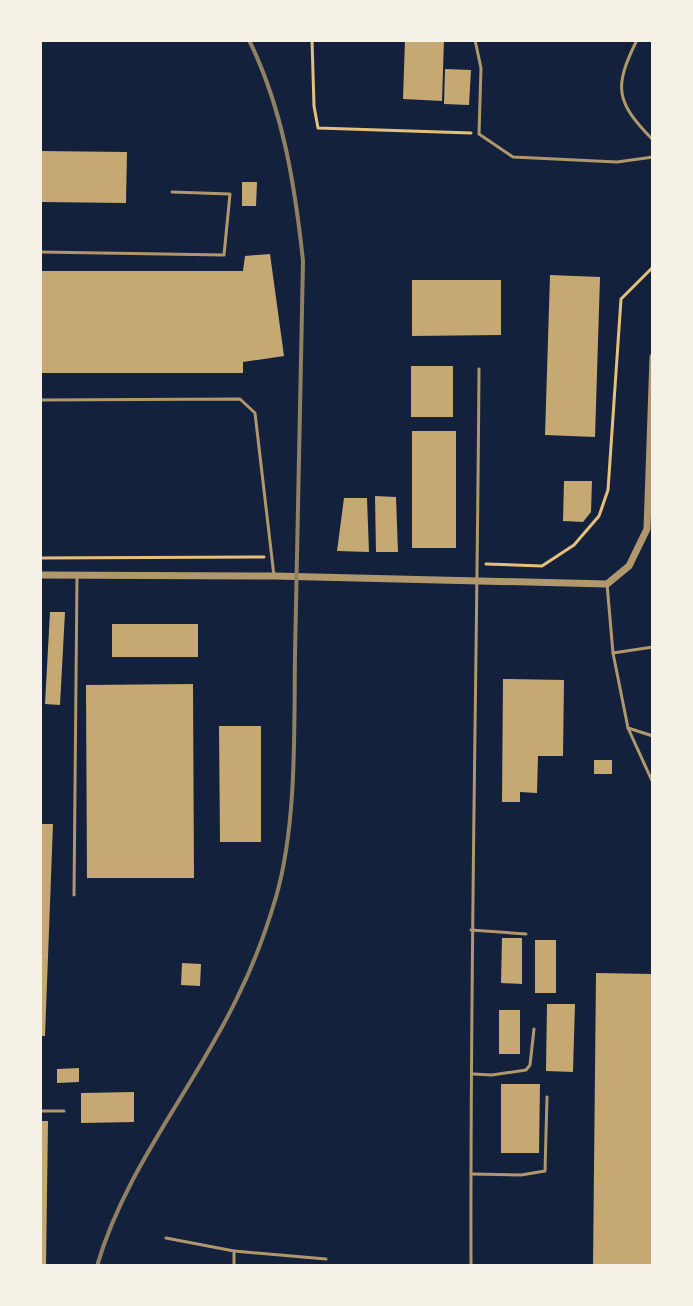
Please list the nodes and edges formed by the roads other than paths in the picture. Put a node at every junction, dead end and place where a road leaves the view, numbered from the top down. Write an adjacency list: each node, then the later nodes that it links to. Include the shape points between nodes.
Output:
1 (475, 40): 4 (lane, via 481,68 479,134 513,157 617,162)
2 (637, 40): 3 (lane, via 621,90 628,114)
3 (653, 140)
4 (653, 157)
5 (172, 192): 6 (lane, via 230,194 224,255)
6 (40, 252)
7 (653, 357): 14 (street, via 647,529 629,566)
8 (479, 369): 13 (lane)
9 (40, 400): 12 (lane, via 240,399 255,413)
10 (40, 575): 11 (street)
11 (77, 576): 12 (street); 20 (lane)
12 (274, 576): 13 (street)
13 (478, 582): 14 (street); 21 (lane)
14 (607, 584): 16 (lane)
15 (653, 647): 16 (lane)
16 (613, 653): 17 (lane)
17 (628, 728): 18 (lane); 19 (lane)
18 (653, 736)
19 (653, 783)
20 (74, 895)
21 (471, 930): 22 (lane); 24 (lane)
22 (526, 934)
23 (534, 1029): 24 (lane, via 526,1070)
24 (473, 1074): 28 (lane)
25 (547, 1097): 28 (lane, via 545,1171)
26 (40, 1111): 27 (lane)
27 (64, 1111)
28 (471, 1174): 33 (lane)
29 (166, 1238): 30 (lane)
30 (234, 1251): 31 (lane); 32 (lane)
31 (326, 1259)
32 (234, 1266)
33 (471, 1266)

